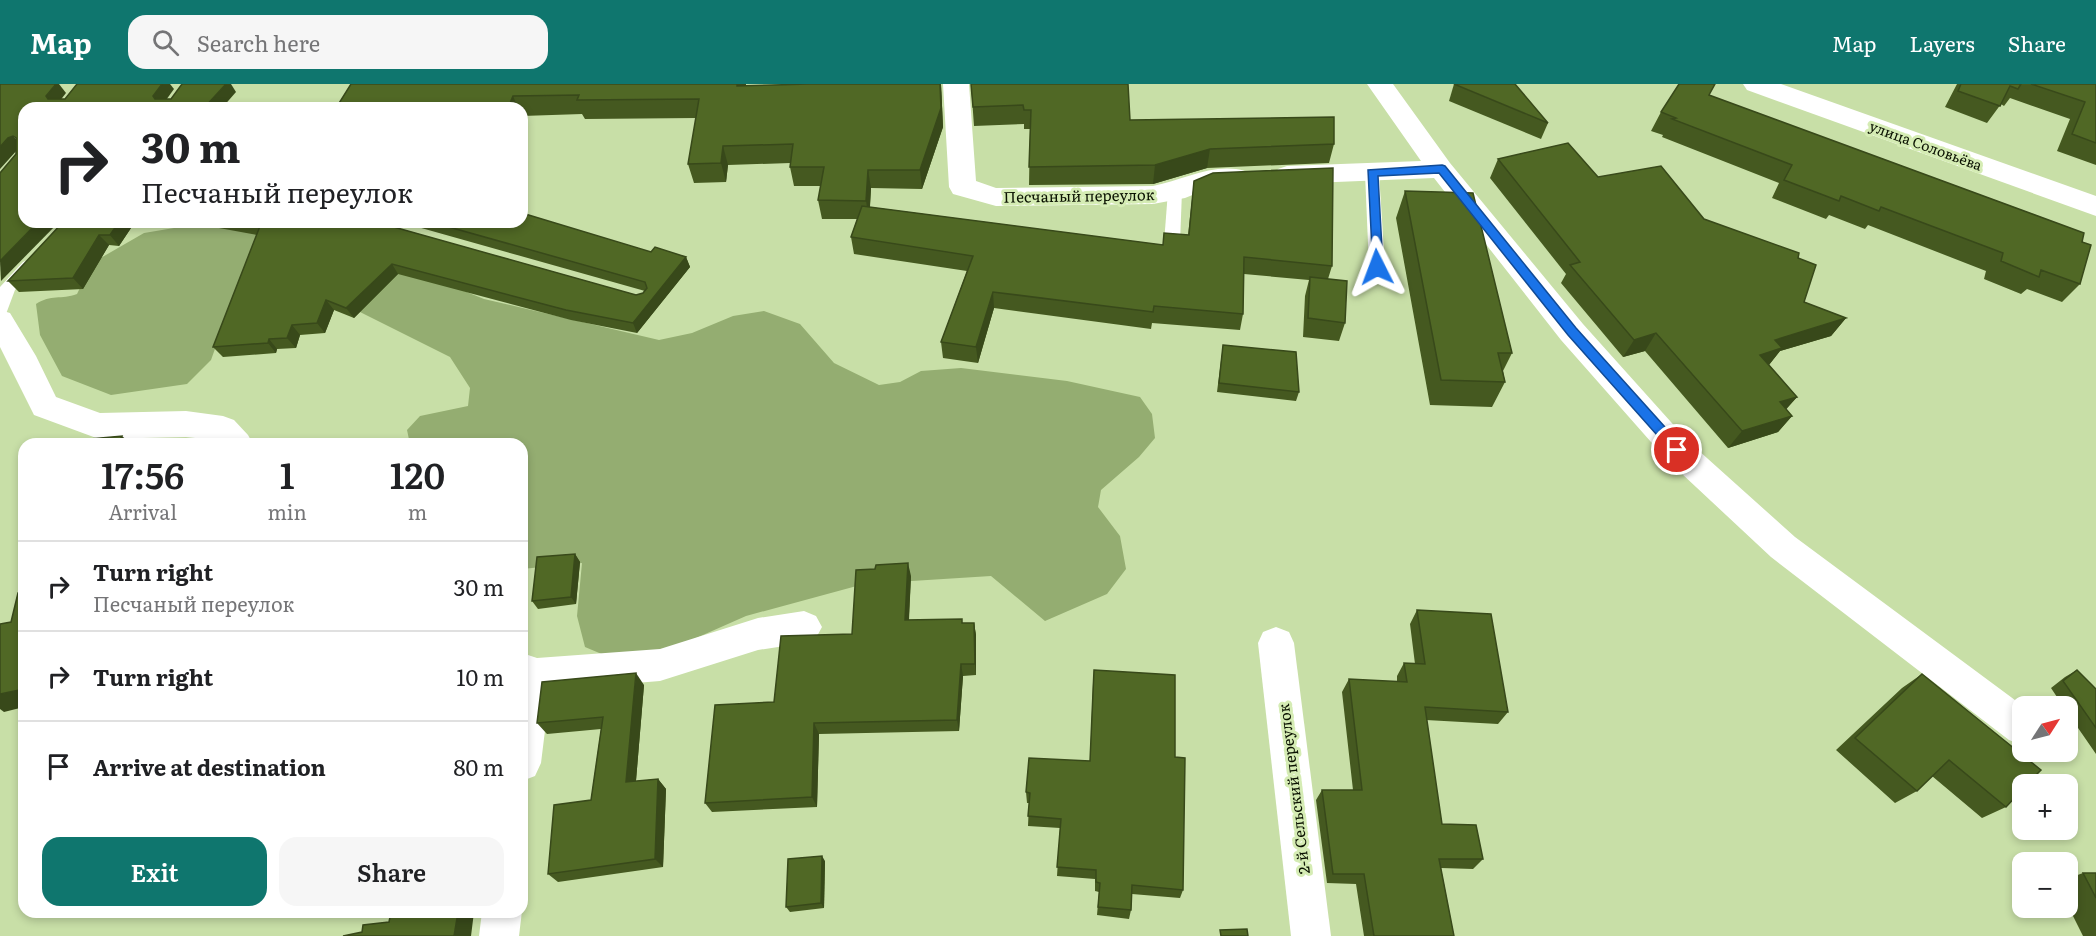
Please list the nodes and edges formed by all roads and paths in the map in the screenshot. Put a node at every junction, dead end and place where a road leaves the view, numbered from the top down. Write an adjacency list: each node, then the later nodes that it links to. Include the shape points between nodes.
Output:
1 (956, 84): 6 (street, Песчаный переулок, via 963,187 996,197 1153,195)
2 (1380, 84): 4 (street)
3 (1756, 84): 7 (street, улица Соловьёва)
4 (1442, 169): 5 (street, Песчаный переулок); 17 (street, via 1572,332 1677,450 1783,547)
5 (1372, 173): 6 (street, Песчаный переулок, via 1207,178); 10 (lane)
6 (1176, 191): 8 (lane)
7 (2096, 206)
8 (1172, 243)
9 (40, 255): 11 (lane, via 8,287)
10 (1377, 267)
11 (0, 310)
12 (0, 321): 13 (street, via 45,406 99,426 186,424 222,429)
13 (231, 438)
14 (804, 627): 16 (street, via 758,634 660,665)
15 (1276, 643): 20 (street, 2-й Сельский переулок)
16 (528, 672)
17 (2012, 720)
18 (501, 918): 19 (street)
19 (499, 936)
20 (1311, 936)

